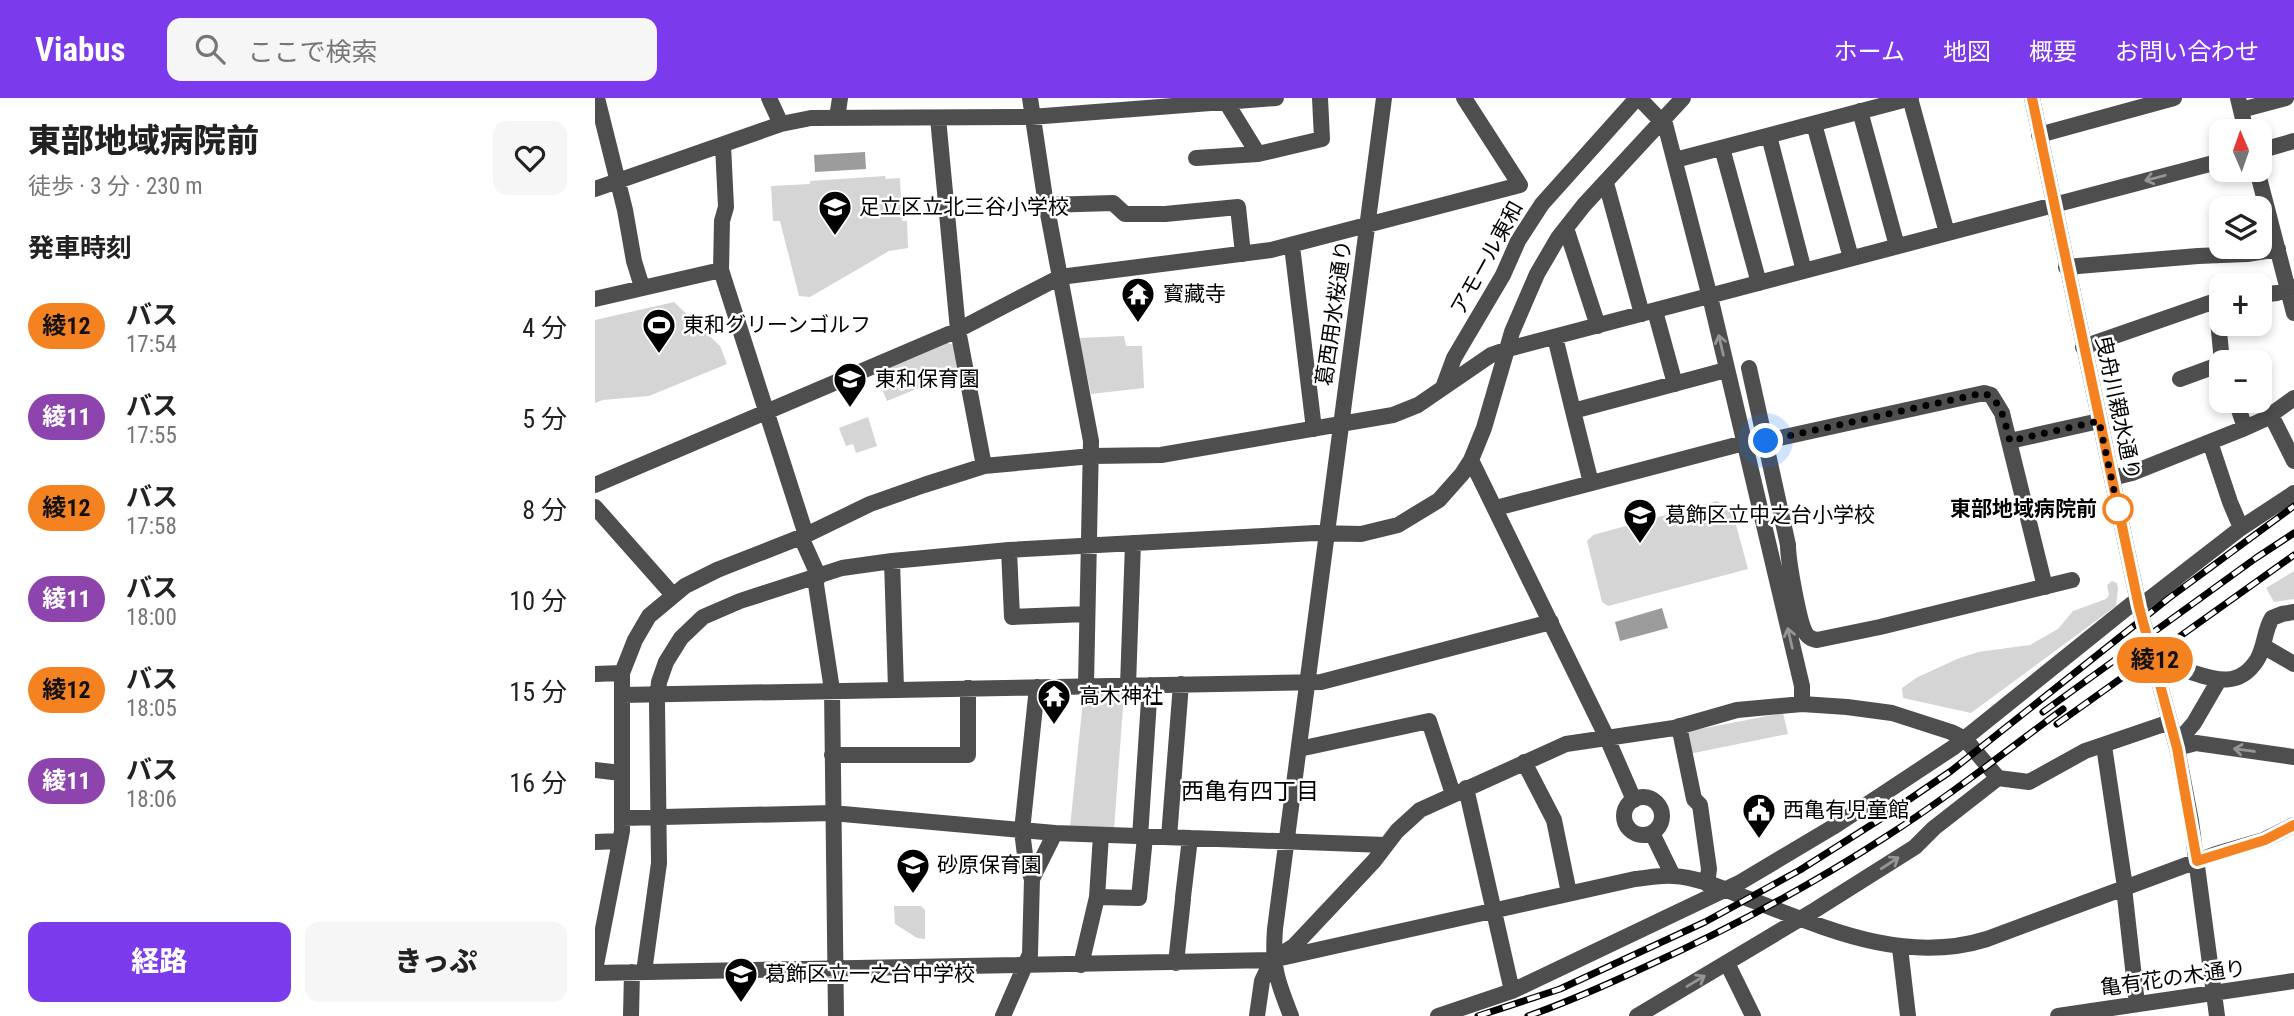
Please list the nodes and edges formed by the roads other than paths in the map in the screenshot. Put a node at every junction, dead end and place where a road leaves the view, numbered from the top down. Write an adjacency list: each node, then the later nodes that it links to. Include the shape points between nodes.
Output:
1 (597, 98): 36 (street)
2 (769, 98): 24 (street)
3 (840, 98): 21 (street)
4 (1030, 98): 20 (street)
5 (1276, 98): 16 (street)
6 (1320, 98): 32 (street, via 1322,139)
7 (1384, 98): 44 (street, 葛西用水桜通り)
8 (1464, 98): 39 (street)
9 (1638, 98): 23 (street); 41 (street, アモール東和)
10 (1683, 98): 23 (street)
11 (1910, 98): 19 (street); 46 (street)
12 (2032, 98): 26 (street, 曳舟川親水通り)
13 (2174, 98): 26 (street)
14 (2286, 98): 17 (street)
15 (1203, 101): 16 (street); 18 (street)
16 (1226, 102): 32 (street)
17 (2239, 104)
18 (1107, 105): 20 (street)
19 (1860, 111): 25 (street); 48 (street)
20 (1031, 117): 22 (street); 42 (street)
21 (837, 118): 22 (street); 24 (street)
22 (938, 118): 66 (street)
23 (1663, 121): 34 (street); 38 (street)
24 (781, 124): 29 (street)
25 (1814, 124): 27 (street); 51 (street)
26 (2039, 135): 43 (street, 曳舟川親水通り)
27 (1769, 136): 31 (street); 54 (street)
28 (2294, 141): 30 (street)
29 (723, 145): 36 (street); 53 (street, via 726,207)
30 (2272, 147)
31 (1722, 148): 34 (street); 56 (street)
32 (1258, 154): 33 (street)
33 (1196, 158)
34 (1675, 160): 60 (street)
35 (2209, 164): 43 (street, one-way to 43)
36 (618, 181): 40 (street); 57 (street)
37 (2260, 182): 49 (street)
38 (1606, 183): 45 (street); 63 (street)
39 (1520, 185): 41 (street); 44 (street)
40 (595, 189)
41 (1542, 204): 75 (street, アモール東和, via 1454,358)
42 (1047, 205): 50 (street, via 1113,203 1125,214 1238,207); 55 (street)
43 (2054, 205): 46 (street); 52 (street, 曳舟川親水通り)
44 (1367, 226): 47 (street); 82 (street, 葛西用水桜通り)
45 (1566, 228): 65 (street); 69 (street, via 1526,295)
46 (1947, 233): 48 (street)
47 (1292, 246): 50 (street); 84 (street)
48 (1898, 246): 51 (street)
49 (2278, 250): 52 (street); 58 (street)
50 (1243, 254): 55 (street)
51 (1851, 258): 54 (street)
52 (2066, 267): 68 (street, 曳舟川親水通り)
53 (721, 270): 57 (street); 78 (street)
54 (1804, 271): 56 (street)
55 (1060, 277): 66 (street); 89 (street)
56 (1759, 283): 60 (street)
57 (642, 287): 61 (street)
58 (2291, 288): 59 (street); 64 (street)
59 (2272, 292)
60 (1709, 297): 63 (street); 72 (street, one-way to 60)
61 (595, 299)
62 (2209, 302): 68 (street)
63 (1648, 312): 65 (street); 74 (street)
64 (2294, 313)
65 (1598, 326): 67 (street)
66 (958, 330): 78 (street); 92 (street)
67 (1555, 337): 69 (street); 77 (street)
68 (2083, 347): 81 (street, 曳舟川親水通り)
69 (1508, 349): 75 (street); 90 (street)
70 (1749, 368): 85 (street)
71 (2209, 368): 73 (street)
72 (1726, 370): 74 (street); 88 (street)
73 (2180, 379)
74 (1675, 384): 77 (street)
75 (1444, 385): 82 (street, via 1418,405 1393,415)
76 (2294, 398): 80 (street)
77 (1573, 411): 94 (street)
78 (765, 412): 95 (street); 101 (street)
79 (2240, 413): 83 (street)
80 (2271, 415): 83 (street); 91 (street)
81 (2099, 421): 86 (street); 93 (street, 曳舟川親水通り)
82 (1341, 425): 84 (street); 100 (street, 葛西用水桜通り)
83 (2245, 428): 87 (street)
84 (1314, 429): 89 (street, via 1161,455)
85 (1766, 441): 86 (street, via 1983,393 1997,404); 108 (street, via 1804,630 1812,639)
86 (2010, 441): 108 (street)
87 (2210, 442): 93 (street); 99 (street)
88 (1744, 443): 94 (street); 131 (street, one-way to 88, via 1802,686)
89 (1092, 456): 92 (street); 103 (street)
90 (1471, 460): 98 (street); 100 (street, via 1439,500 1398,525 1361,534)
91 (2294, 461)
92 (984, 466): 101 (street, via 870,504)
93 (2112, 478): 110 (street, 曳舟川親水通り)
94 (1591, 483): 98 (street)
95 (595, 485)
96 (2294, 493): 99 (street)
97 (595, 507): 109 (street)
98 (1496, 508): 113 (street)
99 (2241, 528): 110 (street)
100 (1327, 534): 102 (street); 120 (street, 葛西用水桜通り)
101 (803, 536): 106 (street); 109 (street, via 717,570)
102 (1133, 543): 103 (street); 123 (street)
103 (1090, 545): 104 (street); 112 (street)
104 (1009, 550): 105 (street); 112 (street, via 1012,617)
105 (893, 561): 106 (street, via 842,568); 127 (street)
106 (817, 577): 128 (street); 129 (street, via 703,617 673,650)
107 (2072, 580): 108 (street)
108 (2045, 587)
109 (673, 595): 117 (street, via 645,622)
110 (2138, 603): 116 (street, 曳舟川親水通り); 135 (street)
111 (2294, 612): 114 (street, via 2272,618)
112 (1087, 614): 122 (street)
113 (1551, 622): 120 (street); 134 (street)
114 (2263, 646): 115 (street); 119 (street, via 2244,673)
115 (2294, 664)
116 (2156, 666): 119 (street); 132 (street, 曳舟川親水通り)
117 (622, 673): 118 (street); 130 (street)
118 (595, 674)
119 (2219, 680): 137 (street)
120 (1307, 682): 121 (street); 138 (street, 葛西用水桜通り)
121 (1181, 684): 124 (street); 156 (street)
122 (1086, 685): 123 (street); 125 (street)
123 (1128, 685): 124 (street)
124 (1150, 685): 155 (street)
125 (1037, 687): 126 (street); 151 (street)
126 (968, 688): 127 (street); 139 (street, via 968,755)
127 (896, 689): 128 (street)
128 (832, 690): 129 (street); 139 (street)
129 (657, 694): 130 (street); 148 (street)
130 (622, 695): 143 (street)
131 (1802, 704): 133 (street, via 1737,710); 135 (street, via 1892,713)
132 (2170, 722): 136 (street); 137 (street, 曳舟川親水通り)
133 (1679, 726): 134 (street); 165 (street, via 1694,799 1700,805)
134 (1607, 738): 141 (street, via 1566,744); 146 (street)
135 (1965, 739): 144 (street); 167 (street, via 1833,827)
136 (2104, 746): 144 (street, via 2076,755 2029,782); 166 (street)
137 (2176, 746): 140 (street, one-way to 137, via 2196,743); 162 (street, 曳舟川親水通り)
138 (1299, 749): 145 (street, via 1429,721); 159 (street, 葛西用水桜通り)
139 (832, 755): 147 (street)
140 (2294, 757)
141 (1524, 762): 145 (street); 168 (street, via 1554,820)
142 (595, 770): 143 (street)
143 (621, 773): 149 (street)
144 (1997, 778): 171 (street, one-way to 144, via 1915,847)
145 (1459, 791): 161 (street, via 1420,810); 170 (street)
146 (1634, 800): 153 (street, via 1626,809 1628,828 1639,834); 153 (street, via 1646,797 1660,807 1660,824)
147 (832, 813): 148 (street); 151 (street); 178 (street)
148 (659, 816): 149 (street); 180 (street, via 659,863)
149 (622, 818): 158 (street)
150 (2294, 825): 162 (street, via 2265,840)
151 (1023, 831): 152 (street); 164 (street)
152 (1055, 833): 154 (street); 164 (street)
153 (1652, 833): 163 (street)
154 (1101, 835): 155 (street); 169 (street)
155 (1143, 836): 156 (street); 169 (street, via 1139,898)
156 (1169, 837): 157 (street)
157 (1190, 838): 159 (street); 174 (street)
158 (620, 841): 160 (street); 179 (street)
159 (1287, 841): 161 (street); 173 (street, 葛西用水桜通り)
160 (595, 842)
161 (1385, 845): 173 (street, via 1294,946)
162 (2197, 861): 166 (street); 183 (street, 曳舟川親水通り)
163 (1673, 876): 165 (street); 168 (street)
164 (1032, 879): 176 (street, via 1030,954)
165 (1707, 884): 167 (street)
166 (2124, 887): 172 (street, via 1971,944); 184 (street)
167 (1727, 890): 171 (street); 182 (street)
168 (1569, 893): 170 (street)
169 (1097, 897): 177 (street)
170 (1493, 910): 173 (street); 182 (street)
171 (1802, 918): 172 (street, via 1861,940); 175 (street)
172 (1900, 948): 193 (street)
173 (1272, 960): 174 (street); 188 (street, via 1262,981); 189 (street)
174 (1176, 963): 177 (street)
175 (1727, 963): 191 (street, one-way to 175); 192 (street)
176 (1025, 965): 177 (street); 178 (street); 187 (street)
177 (1081, 965)
178 (835, 969): 180 (street); 186 (street)
179 (595, 972): 180 (street)
180 (638, 972): 185 (street)
181 (2294, 981): 183 (street, 亀有花の木通り)
182 (1512, 992): 190 (street)
183 (2214, 993): 184 (street, 亀有花の木通り); 195 (street, 曳舟川親水通り)
184 (2139, 1008): 194 (street, 亀有花の木通り)
185 (631, 1016)
186 (836, 1016)
187 (1003, 1016)
188 (1257, 1016)
189 (1291, 1016)
190 (1438, 1016)
191 (1637, 1016)
192 (1753, 1016)
193 (1908, 1016)
194 (2058, 1016)
195 (2217, 1016)

